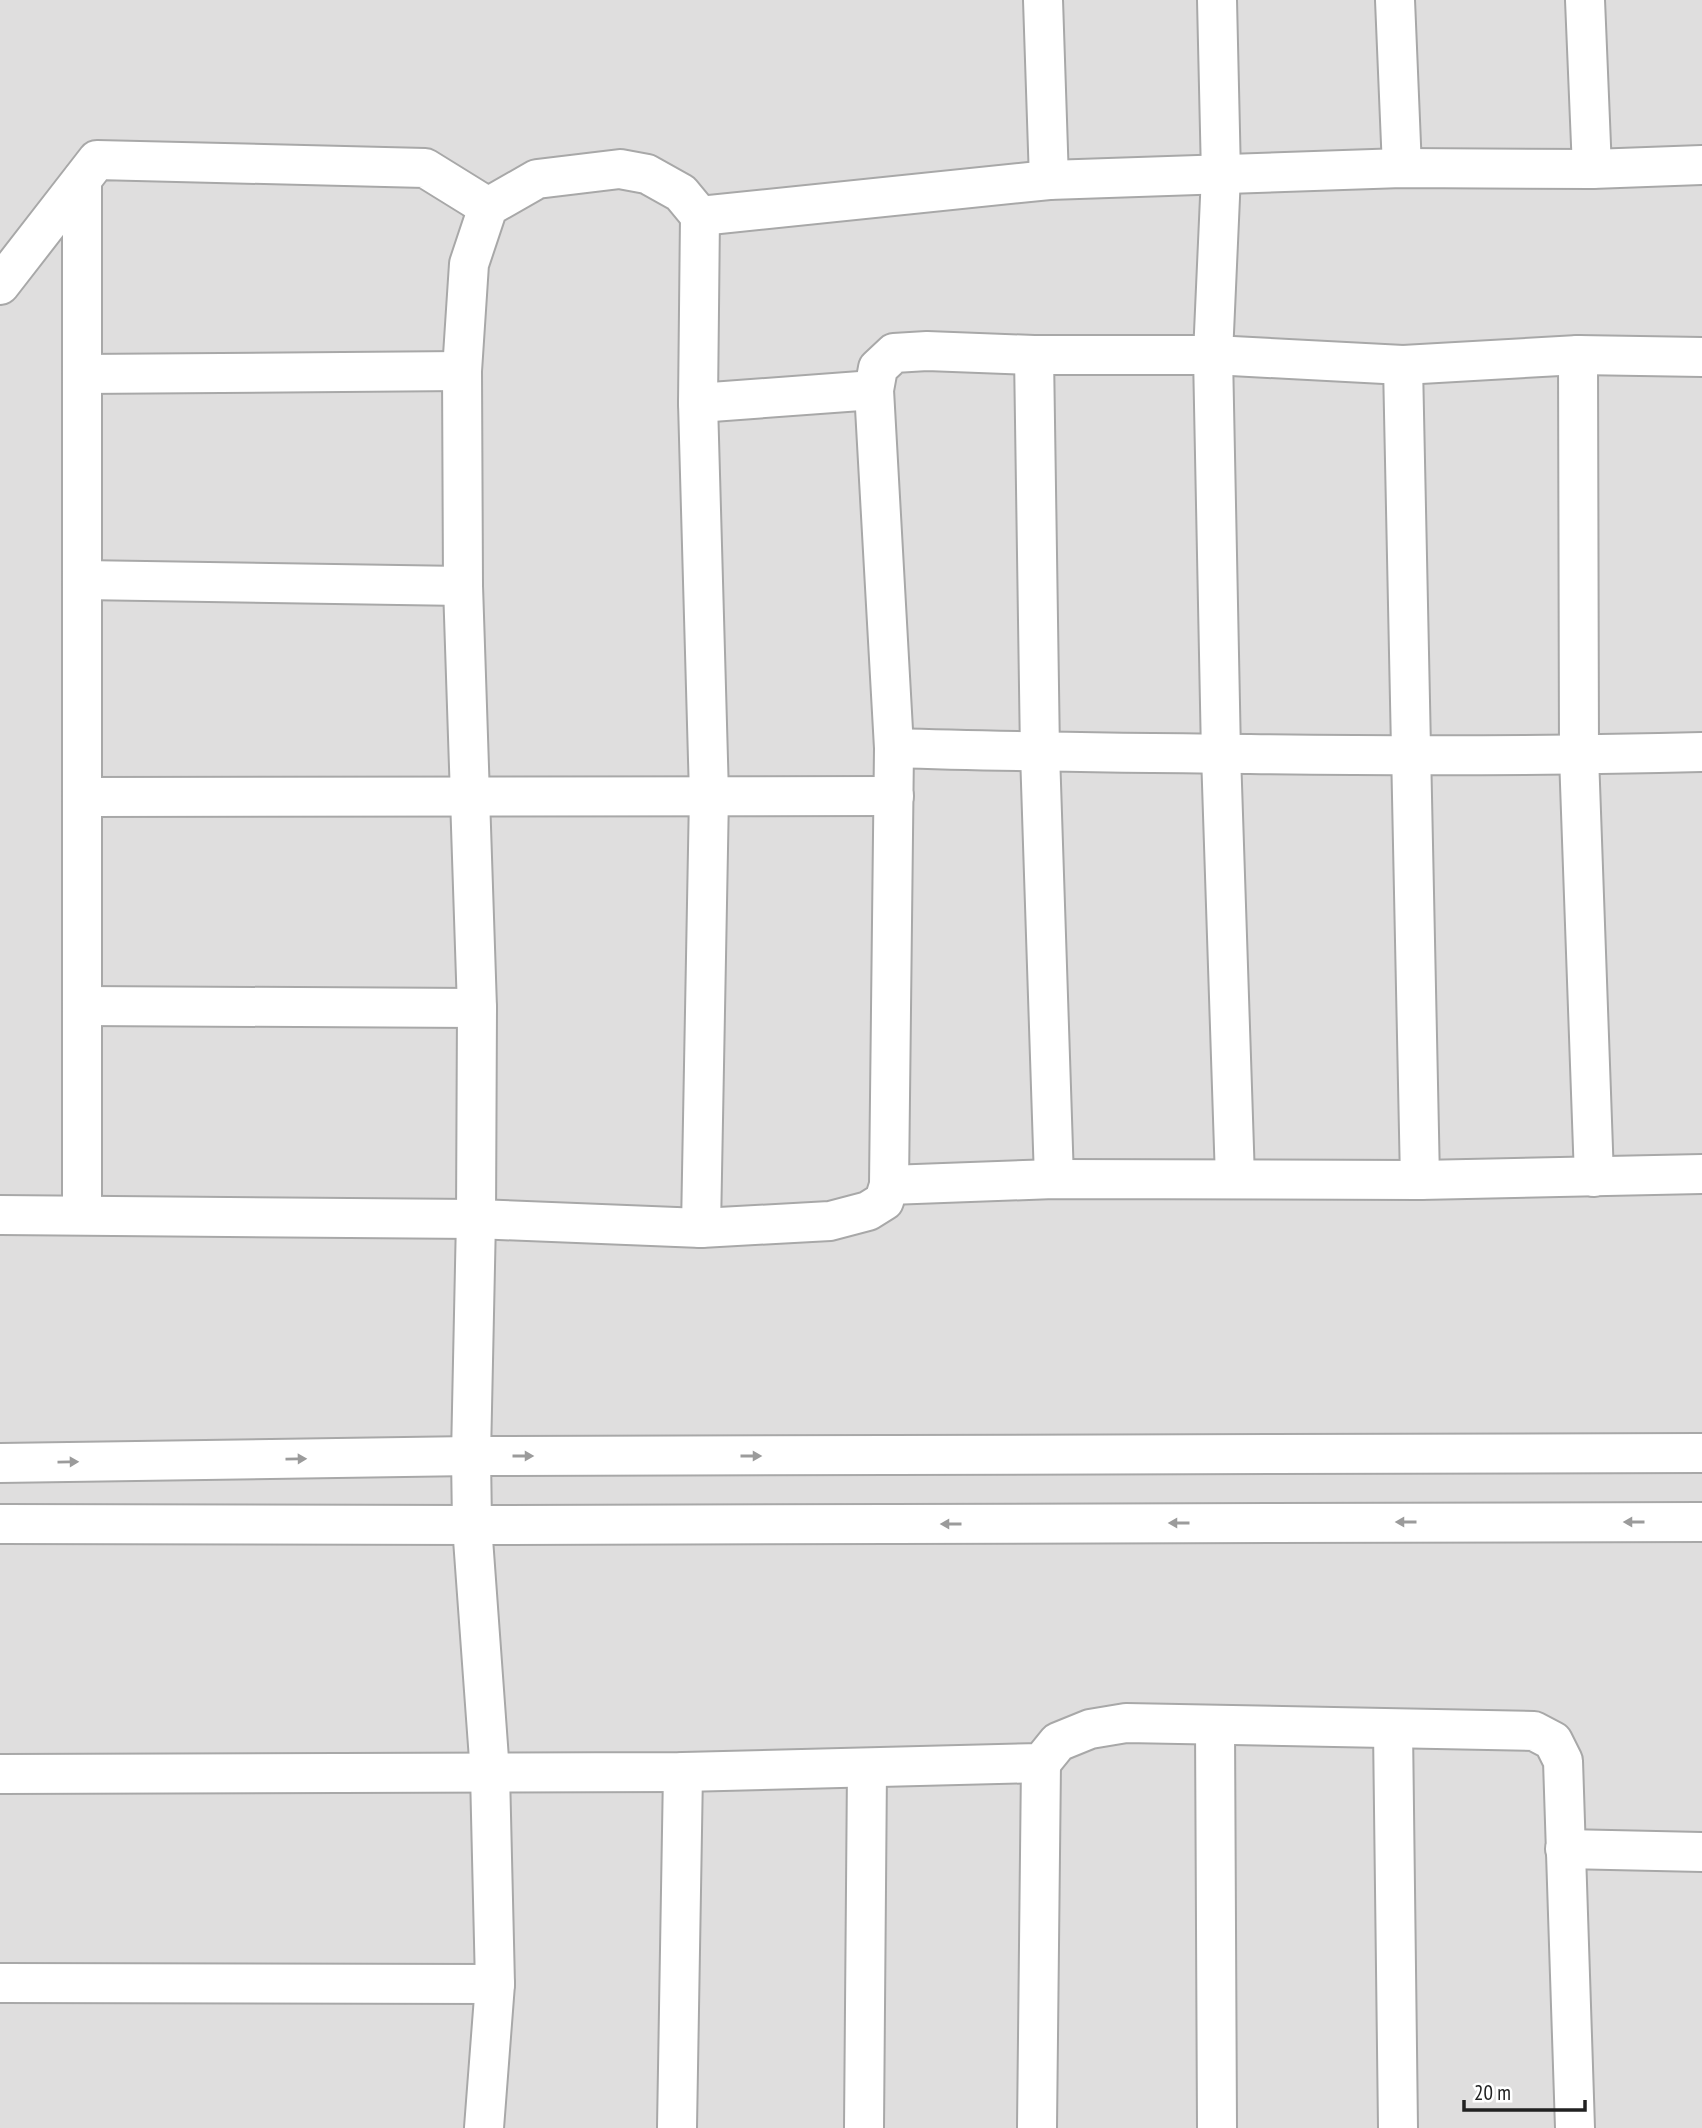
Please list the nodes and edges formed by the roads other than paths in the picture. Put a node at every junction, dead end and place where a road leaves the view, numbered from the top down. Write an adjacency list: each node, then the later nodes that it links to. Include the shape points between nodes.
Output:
1 (1043, 0): 10 (street)
2 (1217, 0): 8 (street)
3 (1395, 0): 6 (street)
4 (1585, 0): 7 (street)
5 (1702, 165): 7 (street)
6 (1402, 168): 7 (street); 8 (street)
7 (1592, 169)
8 (1221, 175): 10 (street); 15 (street)
9 (82, 180): 11 (street, via 97,160 425,168); 13 (street); 20 (street)
10 (1049, 180): 12 (street)
11 (488, 207): 12 (street, via 537,179 620,169 647,174 681,193); 19 (street, via 469,264)
12 (700, 216): 22 (street)
13 (0, 285)
14 (1034, 355): 15 (street); 21 (street, via 894,353 878,368); 27 (street)
15 (1213, 355): 18 (street); 28 (street)
16 (1578, 355): 17 (street); 18 (street); 29 (street)
17 (1702, 357)
18 (1403, 365): 30 (street)
19 (462, 370): 20 (street); 24 (street)
20 (82, 374): 23 (street)
21 (874, 390): 22 (street); 25 (street)
22 (698, 403): 31 (street)
23 (82, 580): 24 (street); 34 (street)
24 (463, 586): 32 (street)
25 (894, 748): 27 (street); 33 (street)
26 (1702, 752): 29 (street)
27 (1040, 753): 28 (street); 39 (street)
28 (1221, 754): 30 (street); 40 (street)
29 (1579, 755): 30 (street); 38 (street)
30 (1412, 756): 41 (street)
31 (709, 795): 32 (street); 33 (street); 46 (street)
32 (470, 796): 34 (street); 36 (street)
33 (894, 796): 42 (street)
34 (82, 797): 35 (street)
35 (83, 1006): 36 (street); 44 (street)
36 (477, 1008): 45 (street)
37 (1702, 1174): 38 (street)
38 (1594, 1177): 41 (street)
39 (1054, 1179): 40 (street); 42 (street)
40 (1235, 1179): 41 (street)
41 (1420, 1180)
42 (889, 1185): 46 (street, via 884,1200 868,1211 830,1222)
43 (0, 1215): 44 (street)
44 (82, 1215): 45 (street)
45 (476, 1219): 46 (street); 48 (street)
46 (701, 1228)
47 (1702, 1453): 48 (street, one-way to 47)
48 (471, 1456): 49 (street, one-way to 48); 52 (street)
49 (0, 1463)
50 (1702, 1521): 52 (street, one-way to 52)
51 (0, 1524): 52 (street)
52 (472, 1525): 58 (street)
53 (1215, 1725): 54 (street); 55 (street, via 1126,1723 1090,1728 1058,1742); 68 (street)
54 (1393, 1729): 60 (street, via 1534,1731 1553,1741 1563,1761); 69 (street)
55 (1041, 1763): 56 (street); 67 (street)
56 (867, 1768): 57 (street); 66 (street)
57 (683, 1772): 58 (street); 65 (street)
58 (490, 1773): 59 (street); 63 (street)
59 (0, 1774)
60 (1565, 1849): 61 (street); 70 (street)
61 (1702, 1852)
62 (0, 1983): 63 (street)
63 (495, 1984): 64 (street)
64 (484, 2128)
65 (677, 2128)
66 (864, 2128)
67 (1037, 2128)
68 (1217, 2128)
69 (1398, 2128)
70 (1575, 2128)

